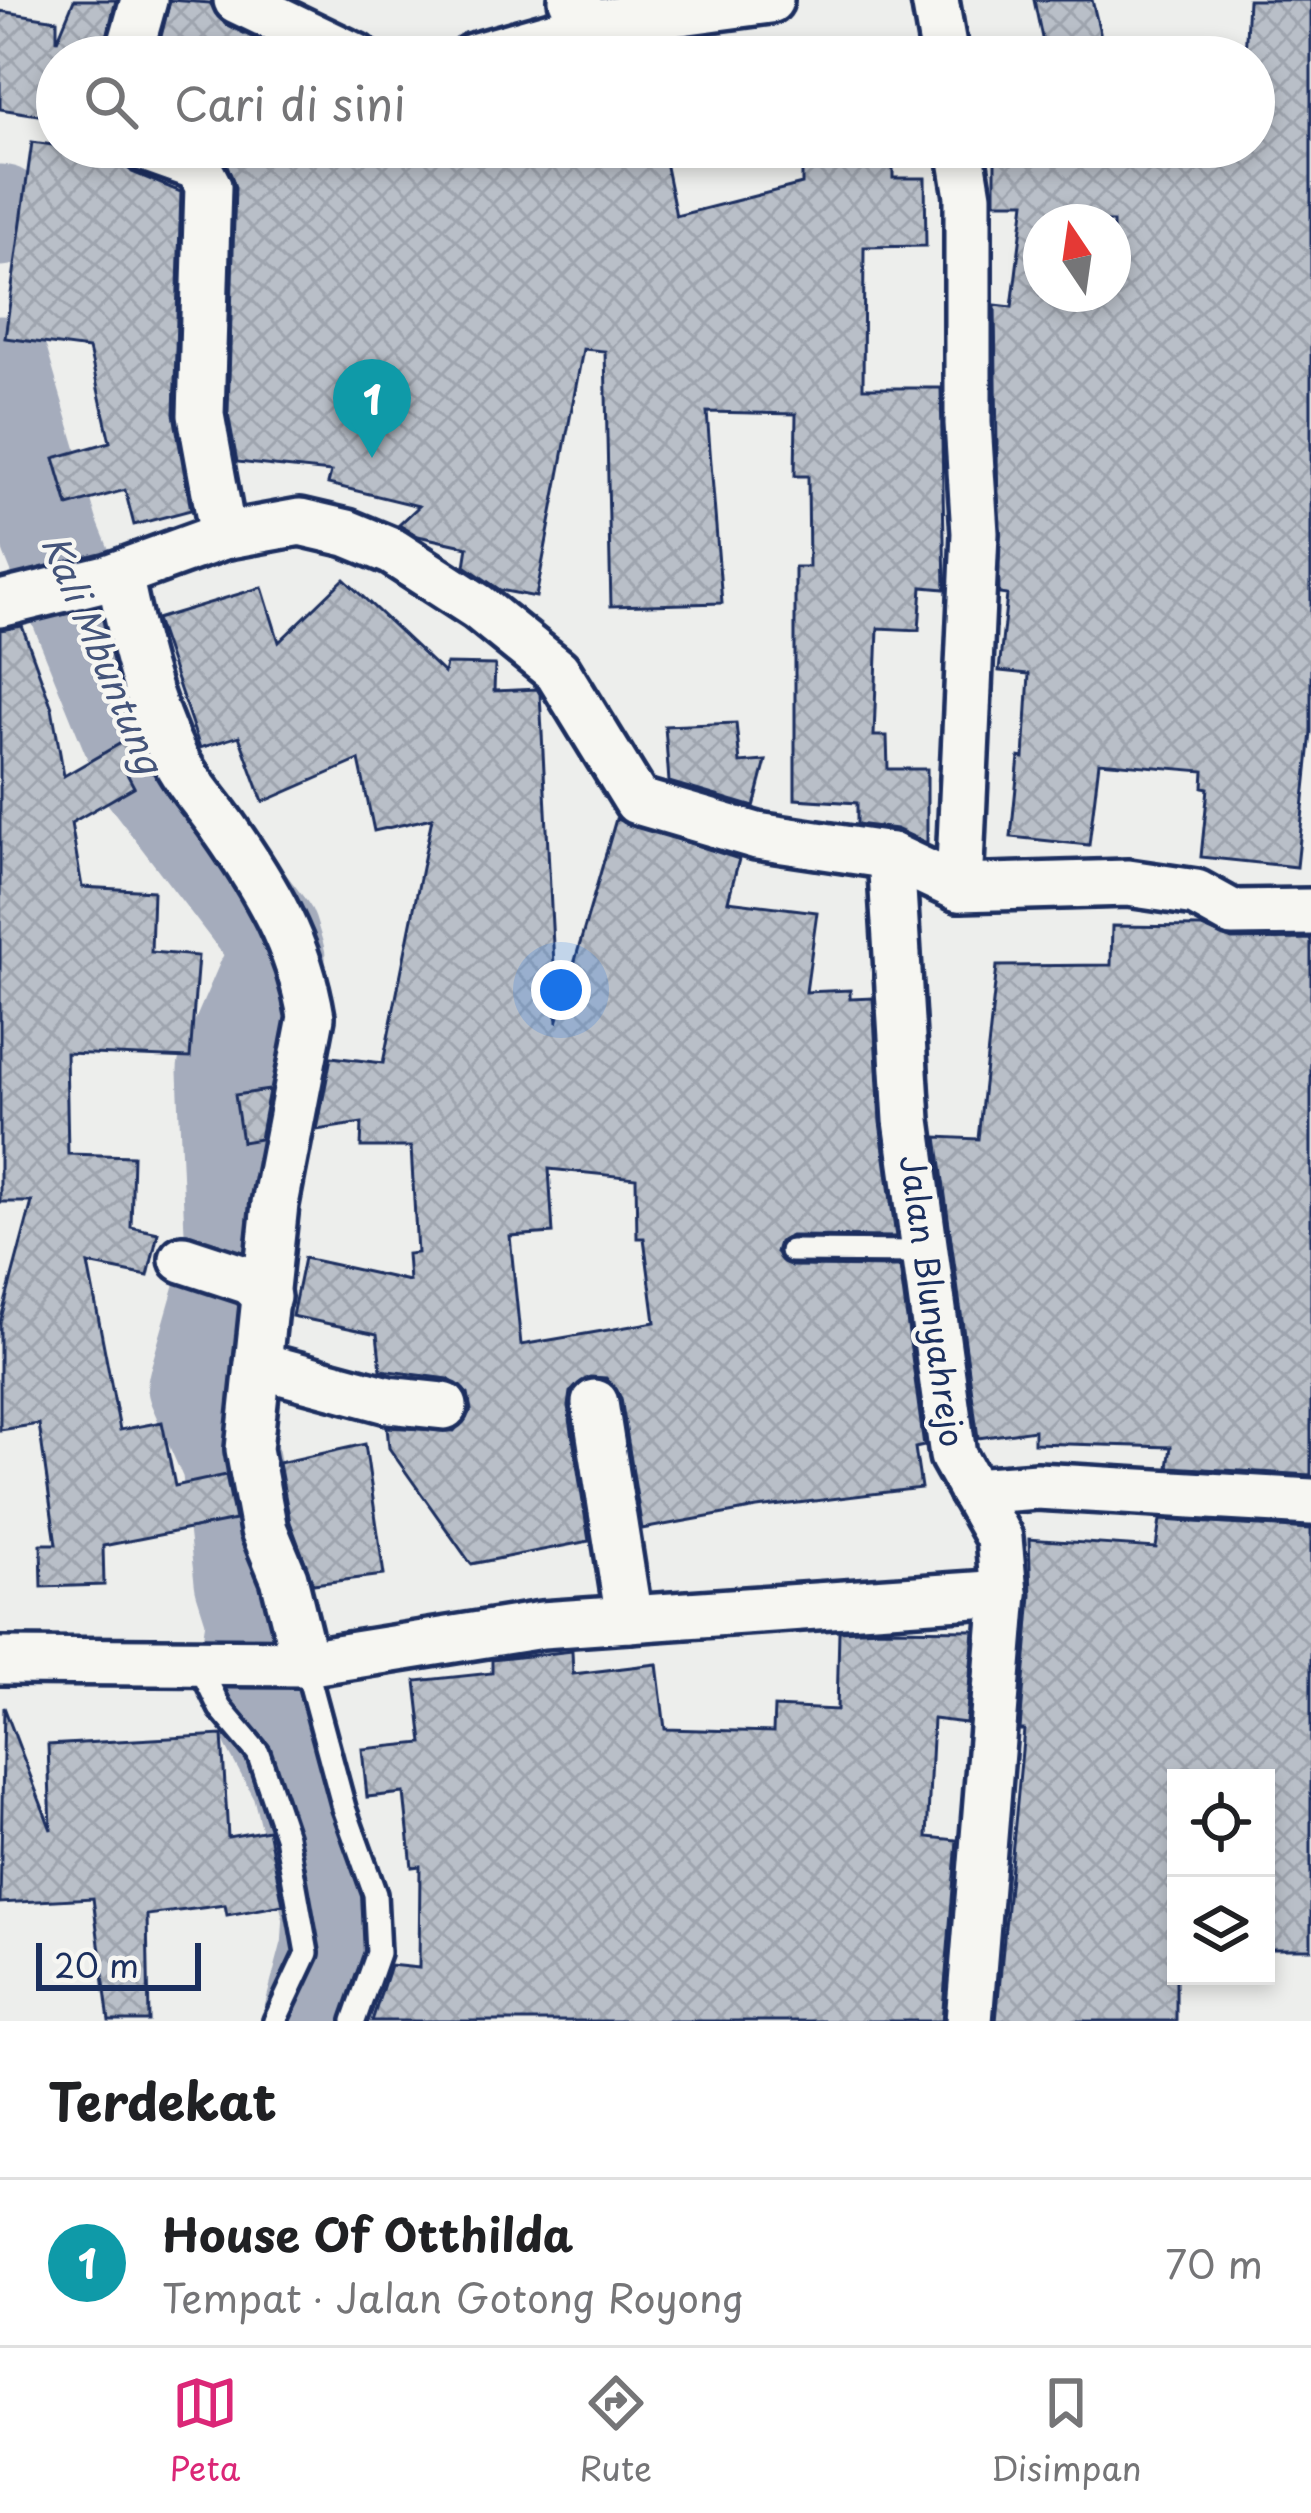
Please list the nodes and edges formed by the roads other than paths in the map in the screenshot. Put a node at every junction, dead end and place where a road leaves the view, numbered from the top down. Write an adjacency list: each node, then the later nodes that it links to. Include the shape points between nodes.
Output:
1 (144, 0): 6 (street)
2 (237, 0): 7 (street)
3 (770, 0): 5 (street)
4 (935, 0): 9 (street)
5 (582, 12): 8 (street)
6 (134, 36)
7 (312, 36)
8 (524, 36)
9 (941, 36)
10 (199, 168): 12 (street, via 208,186 201,416)
11 (963, 168): 16 (street, via 975,532)
12 (223, 536): 13 (street); 15 (street, via 300,522 393,552 557,671 637,801 757,836)
13 (114, 575): 14 (street); 20 (street, via 176,762 272,899 307,991 311,1018 275,1204 228,1276)
14 (9, 602)
15 (891, 856): 16 (street); 19 (street, Jalan Blunyahrejo)
16 (959, 888): 17 (street, via 1128,883 1196,892 1232,913)
17 (1311, 912)
18 (790, 1251): 19 (lane)
19 (923, 1252): 23 (street, Jalan Blunyahrejo, via 953,1456)
20 (258, 1365): 22 (street, via 388,1400); 29 (street, via 249,1448 264,1530)
21 (595, 1403): 26 (street)
22 (444, 1406)
23 (972, 1491): 24 (street, via 1037,1486); 25 (street, Jalan Blunyahrejo, via 999,1538)
24 (1311, 1502)
25 (1004, 1594): 26 (street); 32 (street, Jalan Blunyahrejo)
26 (629, 1619): 29 (street)
27 (0, 1661): 28 (street)
28 (204, 1663): 29 (street); 30 (lane, via 220,1708 258,1754 286,1836 307,1953)
29 (305, 1663): 31 (lane, via 375,1894 378,1953)
30 (275, 2021)
31 (354, 2021)
32 (969, 2021)

